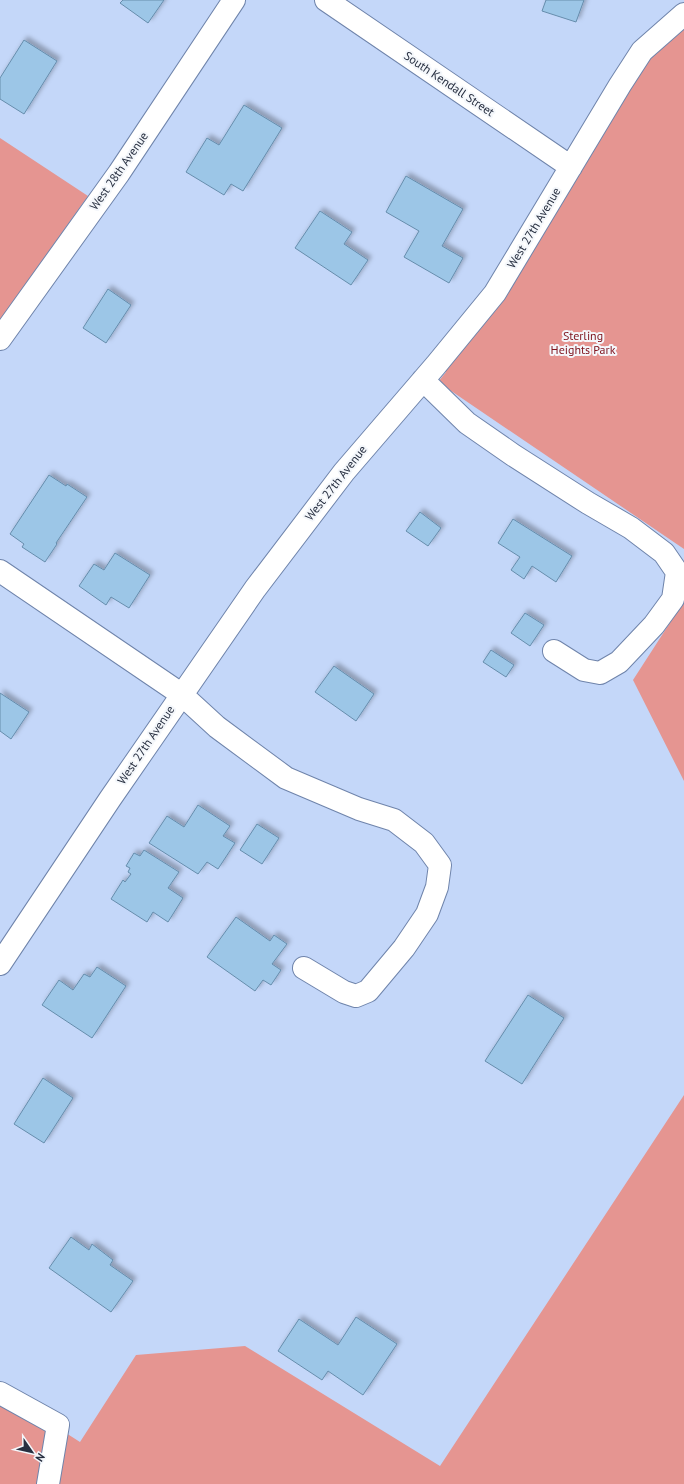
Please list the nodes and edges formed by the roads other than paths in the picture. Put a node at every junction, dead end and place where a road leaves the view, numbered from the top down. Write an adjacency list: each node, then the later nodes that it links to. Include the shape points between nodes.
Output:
1 (234, 0): 5 (street, West 28th Avenue, via 119,173)
2 (326, 0): 4 (street, South Kendall Street)
3 (684, 14): 4 (street, West 27th Avenue, via 642,51)
4 (571, 168): 6 (street, West 27th Avenue, via 495,293)
5 (0, 339)
6 (423, 380): 8 (street, via 467,423 569,491 631,528 664,553 678,572 673,599 654,625 619,662 600,673 584,670); 9 (street, West 27th Avenue, via 344,472 255,589)
7 (0, 571): 9 (street)
8 (554, 651)
9 (181, 694): 10 (street, West 27th Avenue); 11 (street, via 217,727 286,778 394,820 424,843 440,864 437,887 428,914 368,991 356,996 344,992)
10 (0, 964)
11 (304, 968)
12 (0, 1393): 13 (street, via 58,1425)
13 (48, 1484)

